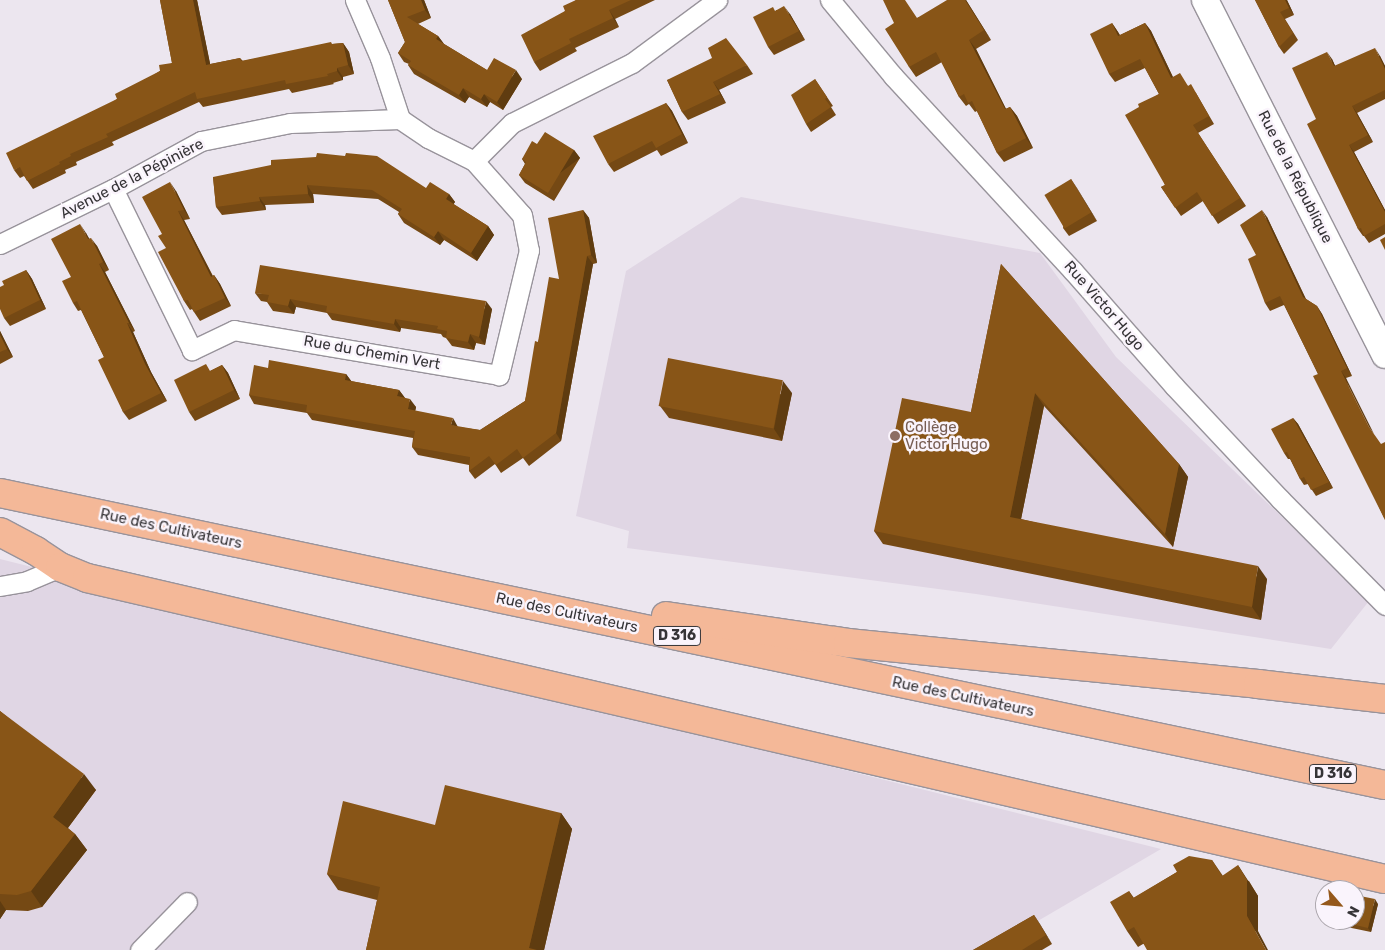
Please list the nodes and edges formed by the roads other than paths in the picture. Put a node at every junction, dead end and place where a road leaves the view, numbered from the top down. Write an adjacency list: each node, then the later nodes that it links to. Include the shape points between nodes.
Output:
1 (355, 0): 5 (street, via 380,58)
2 (717, 0): 6 (street, via 632,64 512,123)
3 (830, 0): 15 (street, Rue Victor Hugo, via 893,76 1174,386)
4 (1206, 0): 9 (main road, Rue de la République)
5 (400, 120): 6 (street); 7 (street, Avenue de la Pépinière, via 290,122 201,141)
6 (474, 161): 7 (street, Rue du Chemin Vert, via 522,215 530,250 499,375 234,330 192,350)
7 (113, 189): 8 (street, Avenue de la Pépinière)
8 (0, 244)
9 (1385, 354)
10 (0, 493): 11 (main road, Rue des Cultivateurs / D 316)
11 (73, 508): 16 (main road, via 736,627 964,656); 17 (main road, Rue des Cultivateurs / D 316)
12 (0, 532): 13 (main road)
13 (60, 567): 14 (street, via 27,581); 18 (main road, via 86,578)
14 (0, 586)
15 (1385, 606)
16 (1385, 699)
17 (1385, 786)
18 (1385, 879)
19 (187, 902): 20 (street)
20 (140, 950)

